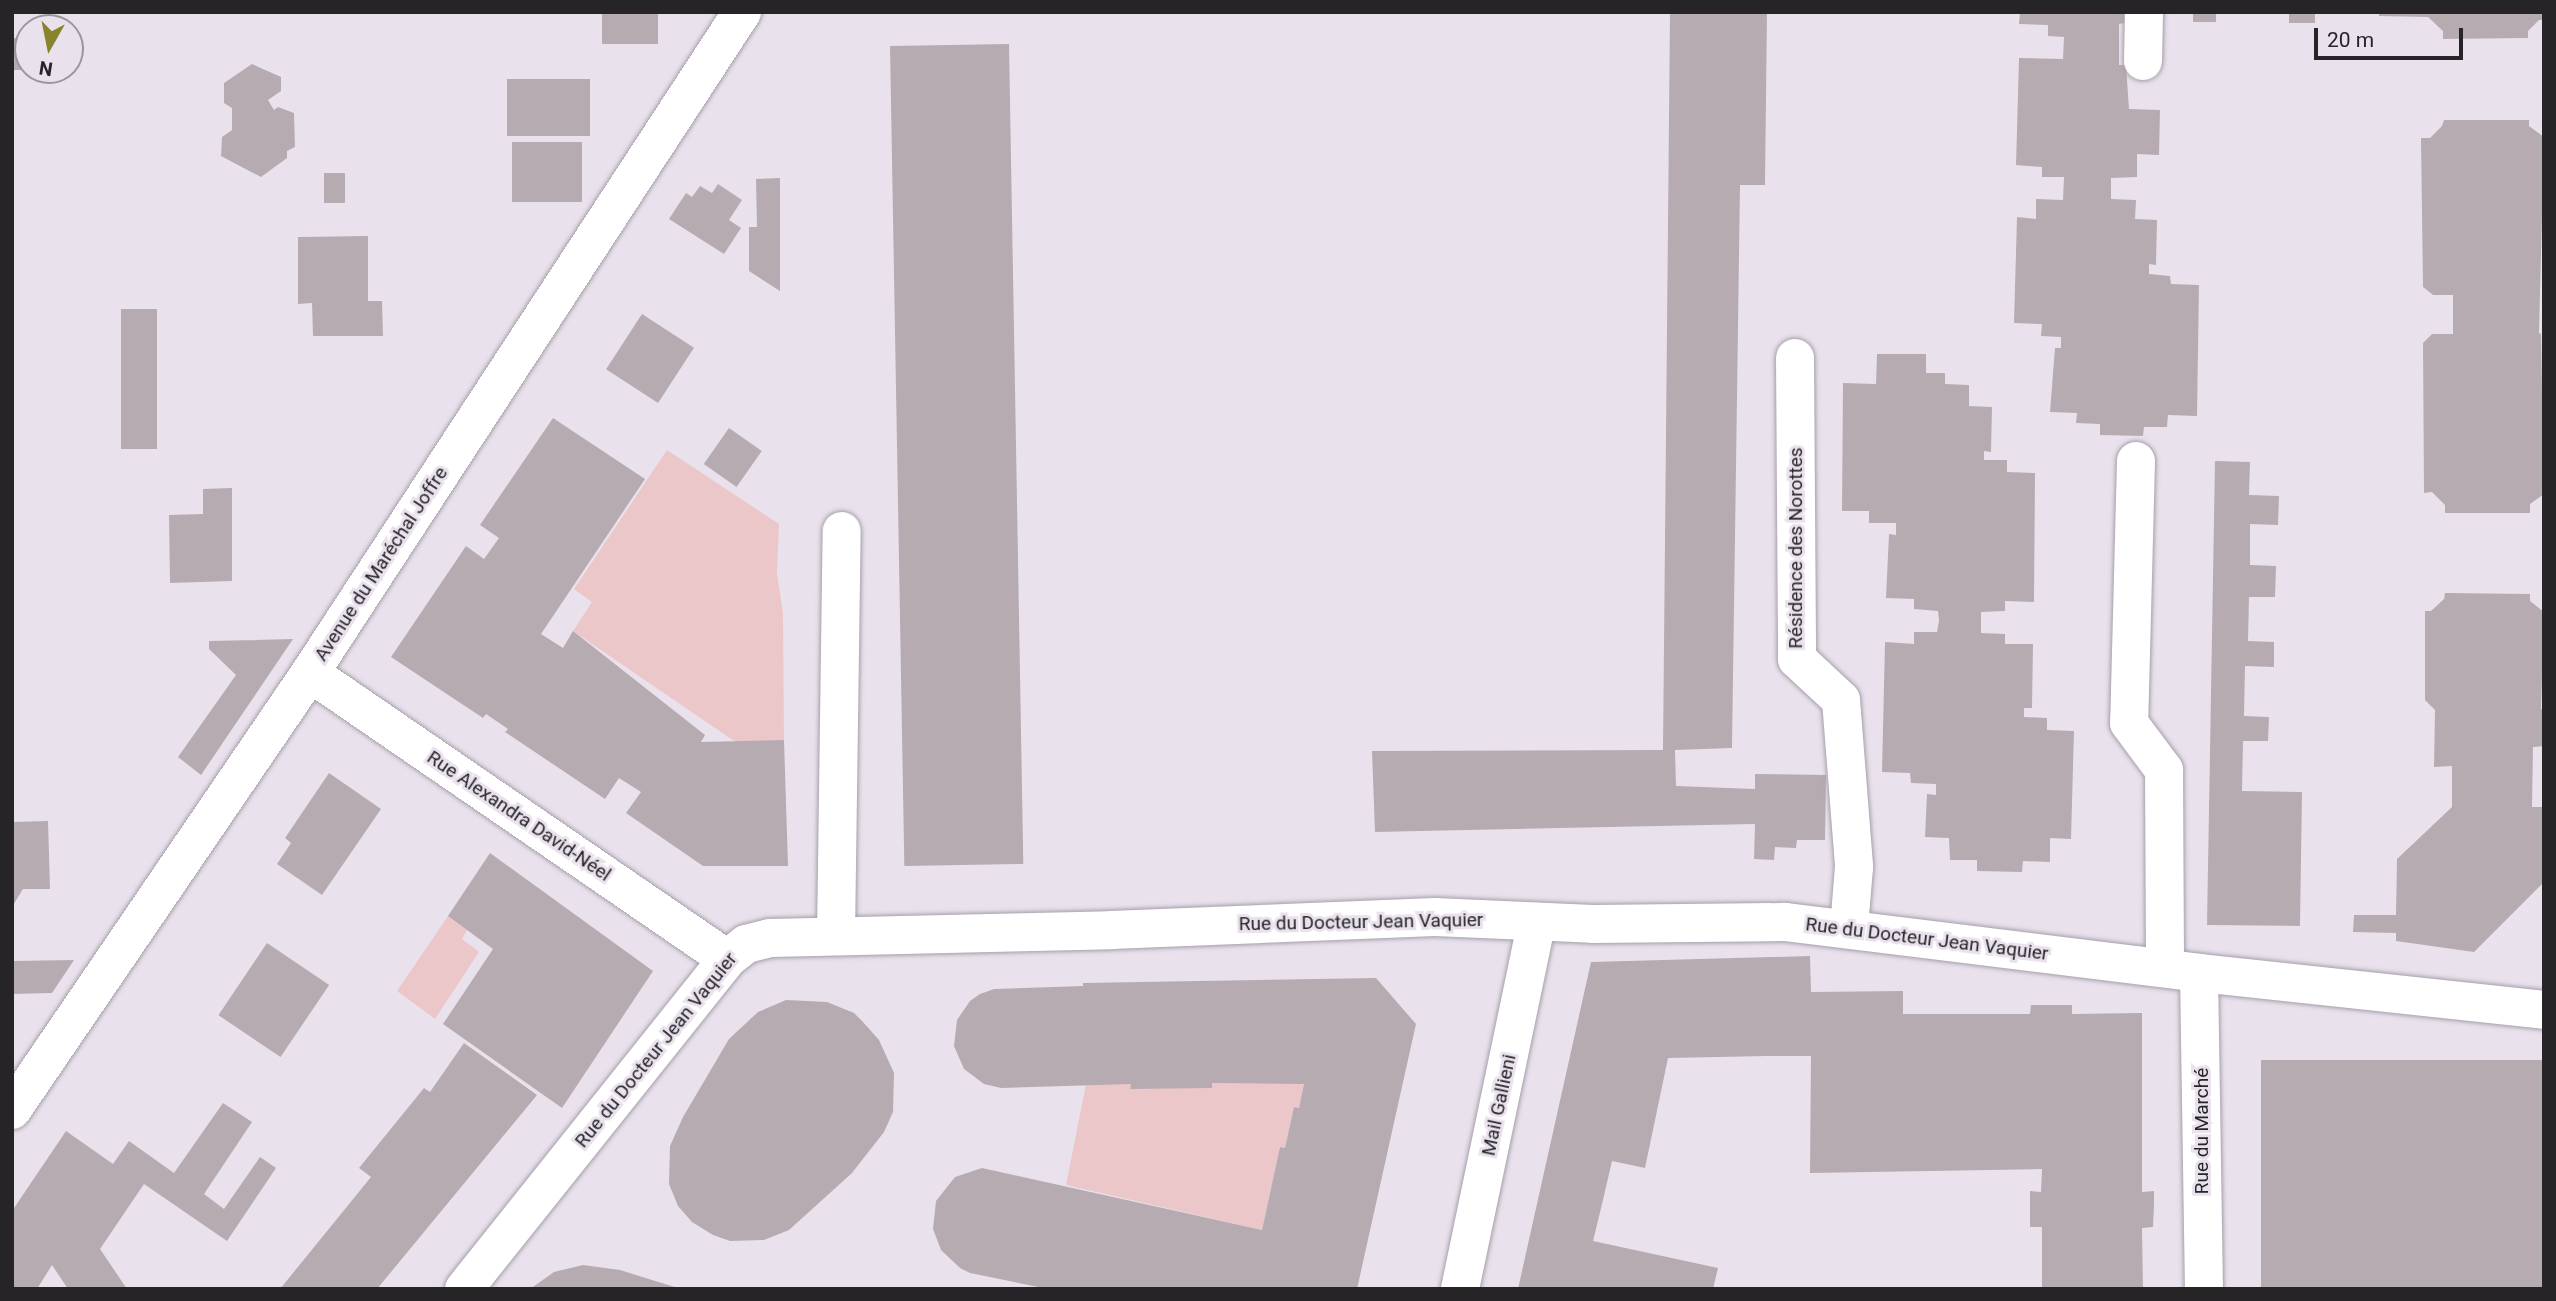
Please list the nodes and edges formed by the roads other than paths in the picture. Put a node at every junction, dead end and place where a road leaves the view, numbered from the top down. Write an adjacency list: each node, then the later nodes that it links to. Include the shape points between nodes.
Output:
1 (742, 12): 7 (street, Avenue du Maréchal Joffre)
2 (2144, 12): 3 (street)
3 (2143, 61)
4 (1795, 358): 9 (street, Résidence des Norottes, via 1797,659 1841,701 1854,867)
5 (2136, 461): 12 (street, via 2129,723 2164,770)
6 (842, 531): 10 (street)
7 (310, 673): 11 (street, Rue Alexandra David-Néel); 14 (street, Avenue du Maréchal Joffre)
8 (1537, 922): 9 (street, Rue du Docteur Jean Vaquier, via 1785,922); 10 (street, Rue du Docteur Jean Vaquier, via 1435,917); 16 (street, Mail Gallieni)
9 (1849, 928): 12 (street, Rue du Docteur Jean Vaquier)
10 (836, 936): 11 (street, Rue du Docteur Jean Vaquier, via 758,940)
11 (727, 959): 15 (street, Rue du Docteur Jean Vaquier)
12 (2182, 971): 13 (street, Rue du Docteur Jean Vaquier); 17 (street, Rue du Marché)
13 (2544, 1010)
14 (12, 1110)
15 (464, 1289)
16 (1460, 1289)
17 (2204, 1289)

